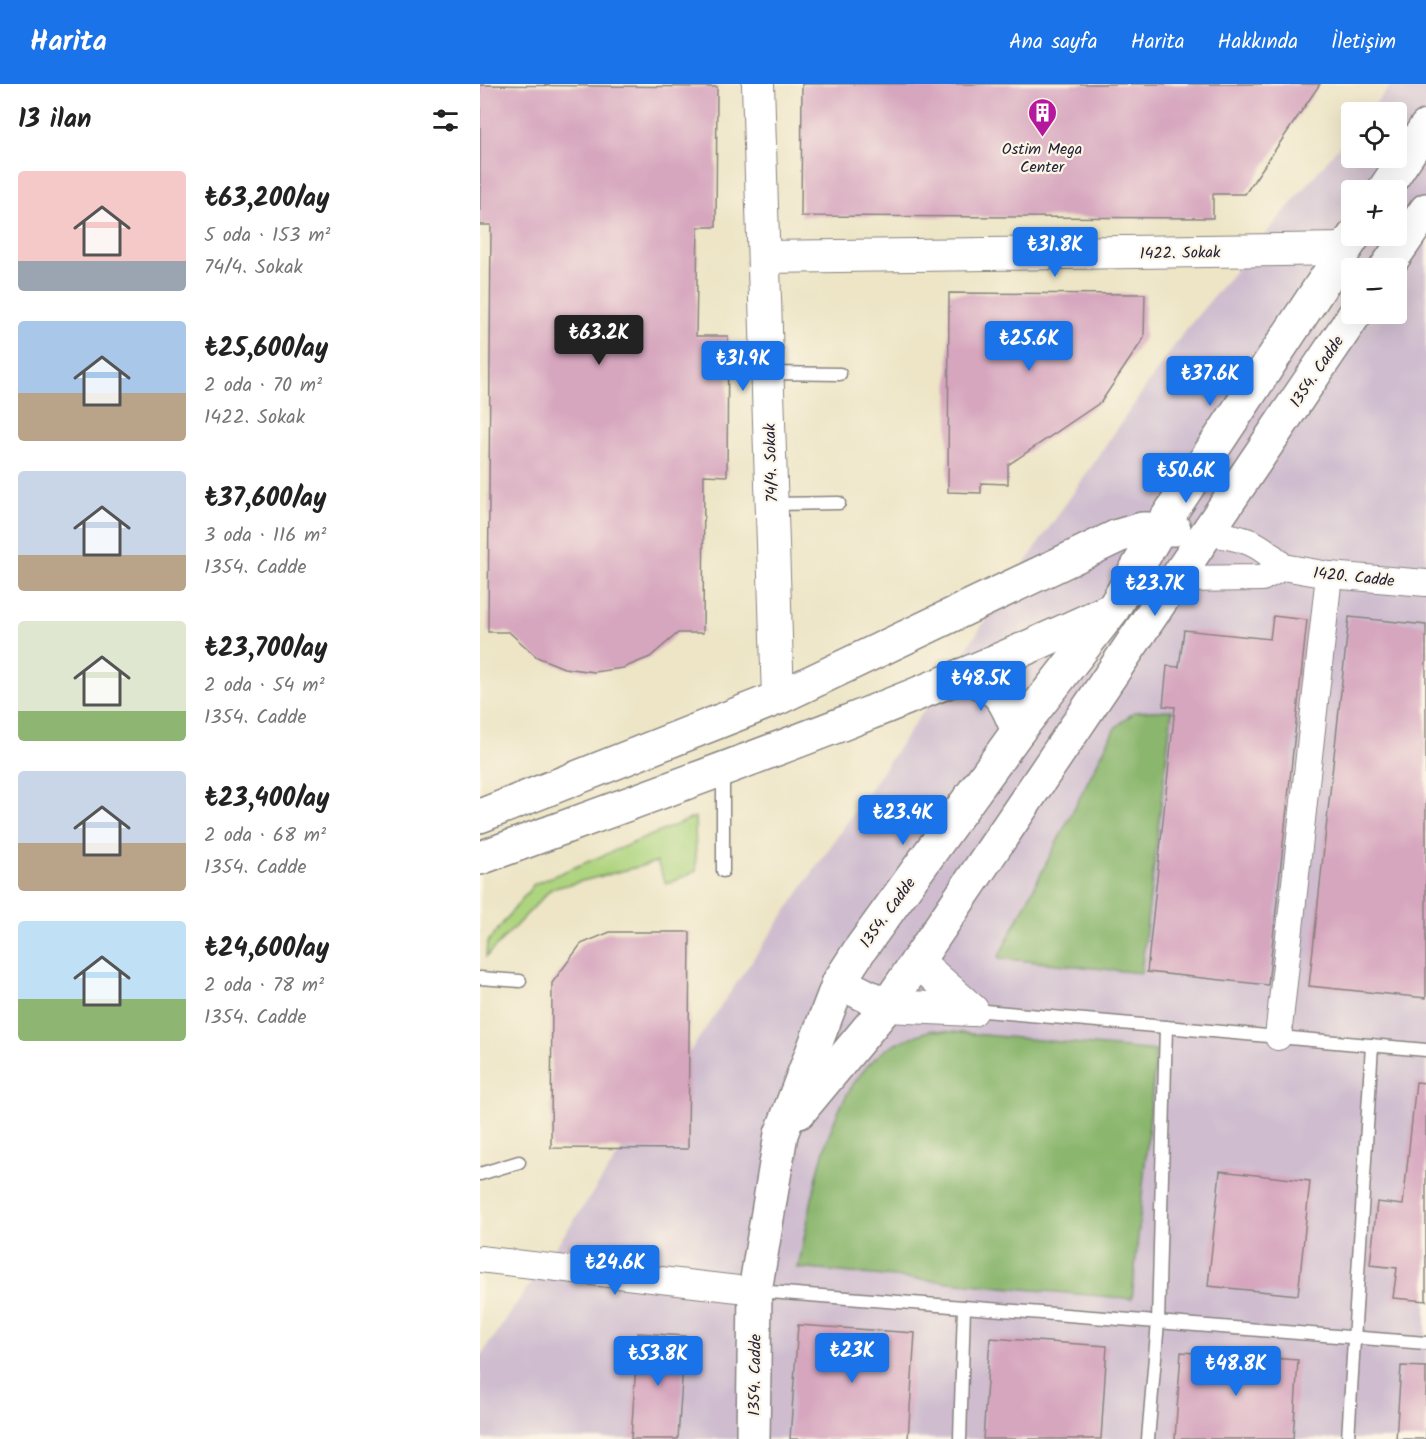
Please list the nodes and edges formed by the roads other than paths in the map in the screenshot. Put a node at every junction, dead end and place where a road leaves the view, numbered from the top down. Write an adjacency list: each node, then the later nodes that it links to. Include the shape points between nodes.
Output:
1 (758, 84): 7 (street, 74/4. Sokak)
2 (1426, 127): 3 (main road)
3 (1391, 180)
4 (1426, 210): 8 (main road)
5 (1341, 242): 7 (street, 1422. Sokak)
6 (1346, 246): 14 (main road, 1354. Cadde)
7 (764, 257): 10 (street, 74/4. Sokak)
8 (1393, 258)
9 (1348, 324): 15 (main road, 1354. Cadde)
10 (767, 373): 11 (lane); 13 (street, 74/4. Sokak)
11 (840, 374)
12 (839, 503): 13 (lane)
13 (771, 504): 22 (street, 74/4. Sokak)
14 (1161, 527): 15 (main road); 20 (main road, 1354. Cadde); 22 (main road, via 1118,536)
15 (1206, 532): 16 (street, via 1265,548); 18 (main road, 1354. Cadde)
16 (1283, 567): 17 (street, 1420. Cadde); 18 (street, via 1262,578)
17 (1329, 575): 19 (street, 1420. Cadde); 36 (street)
18 (1175, 579): 20 (main road); 29 (main road, 1354. Cadde)
19 (1426, 583)
20 (1113, 609): 21 (main road); 23 (main road, 1354. Cadde)
21 (962, 675): 23 (main road, via 993,687 1006,701); 24 (main road)
22 (778, 698): 25 (main road)
23 (1018, 731): 28 (main road, 1354. Cadde)
24 (723, 769): 26 (main road); 27 (lane)
25 (480, 816)
26 (480, 858)
27 (723, 871)
28 (870, 936): 29 (main road); 32 (main road, 1354. Cadde)
29 (917, 961): 33 (main road, 1354. Cadde); 34 (street)
30 (480, 978): 31 (lane)
31 (520, 981)
32 (840, 982): 33 (main road); 39 (main road, 1354. Cadde)
33 (887, 1006): 34 (street); 39 (main road, 1354. Cadde)
34 (972, 1010): 35 (lane)
35 (1166, 1027): 36 (lane); 45 (lane)
36 (1278, 1037): 37 (lane)
37 (1372, 1045): 38 (lane); 46 (lane)
38 (1426, 1050)
39 (781, 1134): 43 (main road, 1354. Cadde)
40 (519, 1162): 41 (lane)
41 (480, 1174)
42 (480, 1259): 43 (street)
43 (755, 1291): 44 (lane); 48 (main road, 1354. Cadde)
44 (964, 1307): 45 (lane); 49 (lane)
45 (1158, 1322): 46 (lane); 50 (lane)
46 (1353, 1337): 47 (lane); 51 (lane)
47 (1426, 1343)
48 (753, 1439)
49 (960, 1439)
50 (1148, 1439)
51 (1348, 1439)

